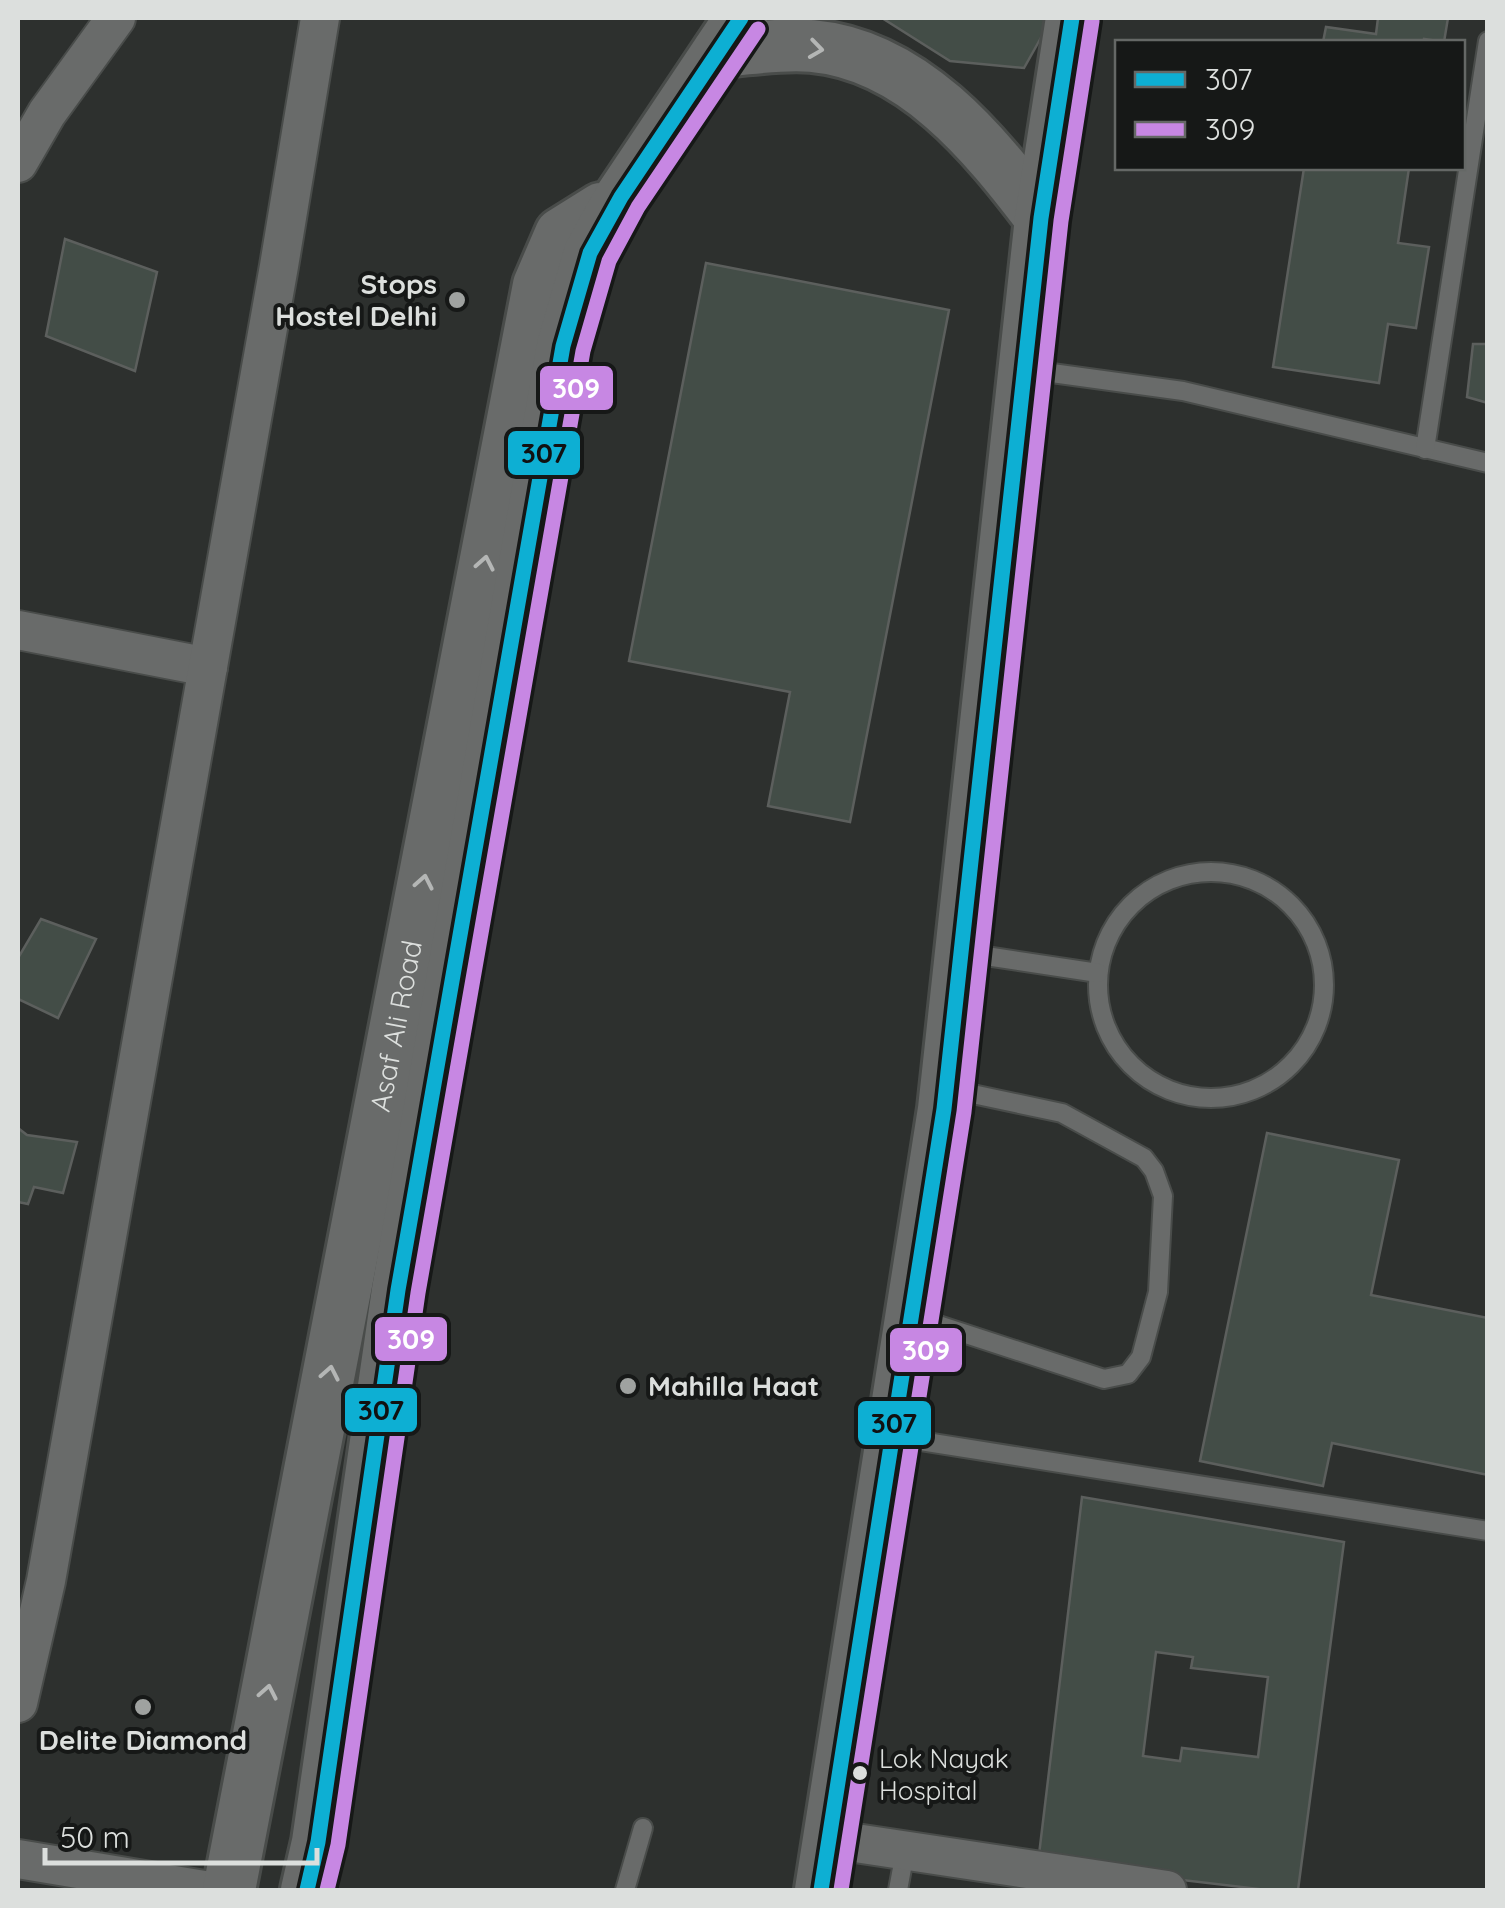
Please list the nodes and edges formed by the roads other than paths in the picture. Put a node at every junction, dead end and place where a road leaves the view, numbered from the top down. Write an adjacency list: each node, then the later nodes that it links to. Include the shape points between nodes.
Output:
1 (116, 18): 6 (street)
2 (320, 18): 13 (street)
3 (1072, 18): 8 (main road)
4 (730, 34): 7 (main road, Asaf Ali Road); 8 (main road, one-way to 8, via 882,64 986,147)
5 (1488, 41): 10 (lane)
6 (18, 162)
7 (621, 197): 27 (main road, Asaf Ali Road, one-way to 7, via 539,285 560,234); 28 (main road, Asaf Ali Road, via 590,253 563,346 398,1290)
8 (1041, 218): 9 (main road)
9 (1024, 369): 10 (lane, via 1183,391); 14 (main road)
10 (1425, 449): 11 (lane)
11 (1488, 462)
12 (18, 630): 13 (street)
13 (208, 667): 20 (street)
14 (961, 952): 15 (lane); 16 (main road)
15 (1098, 973): 15 (lane, via 1109,935 1132,904 1164,881 1202,871 1240,875 1276,891 1303,919 1320,954 1325,990 1317,1026 1299,1057 1272,1082 1239,1096 1202,1099 1167,1090 1136,1071 1113,1043 1100,1009)
16 (946, 1089): 17 (main road); 17 (lane, via 1062,1113 1144,1158 1164,1196 1158,1292 1142,1357 1128,1374 1104,1378)
17 (911, 1316): 18 (main road)
18 (892, 1436): 19 (lane); 23 (main road)
19 (1488, 1532)
20 (32, 1569): 21 (street)
21 (18, 1703)
22 (643, 1828): 29 (lane)
23 (829, 1839): 24 (street); 30 (main road)
24 (905, 1852): 31 (lane); 32 (street)
25 (18, 1859): 26 (street)
26 (204, 1890)
27 (229, 1890)
28 (306, 1890)
29 (626, 1890)
30 (821, 1890)
31 (898, 1890)
32 (1168, 1890)

